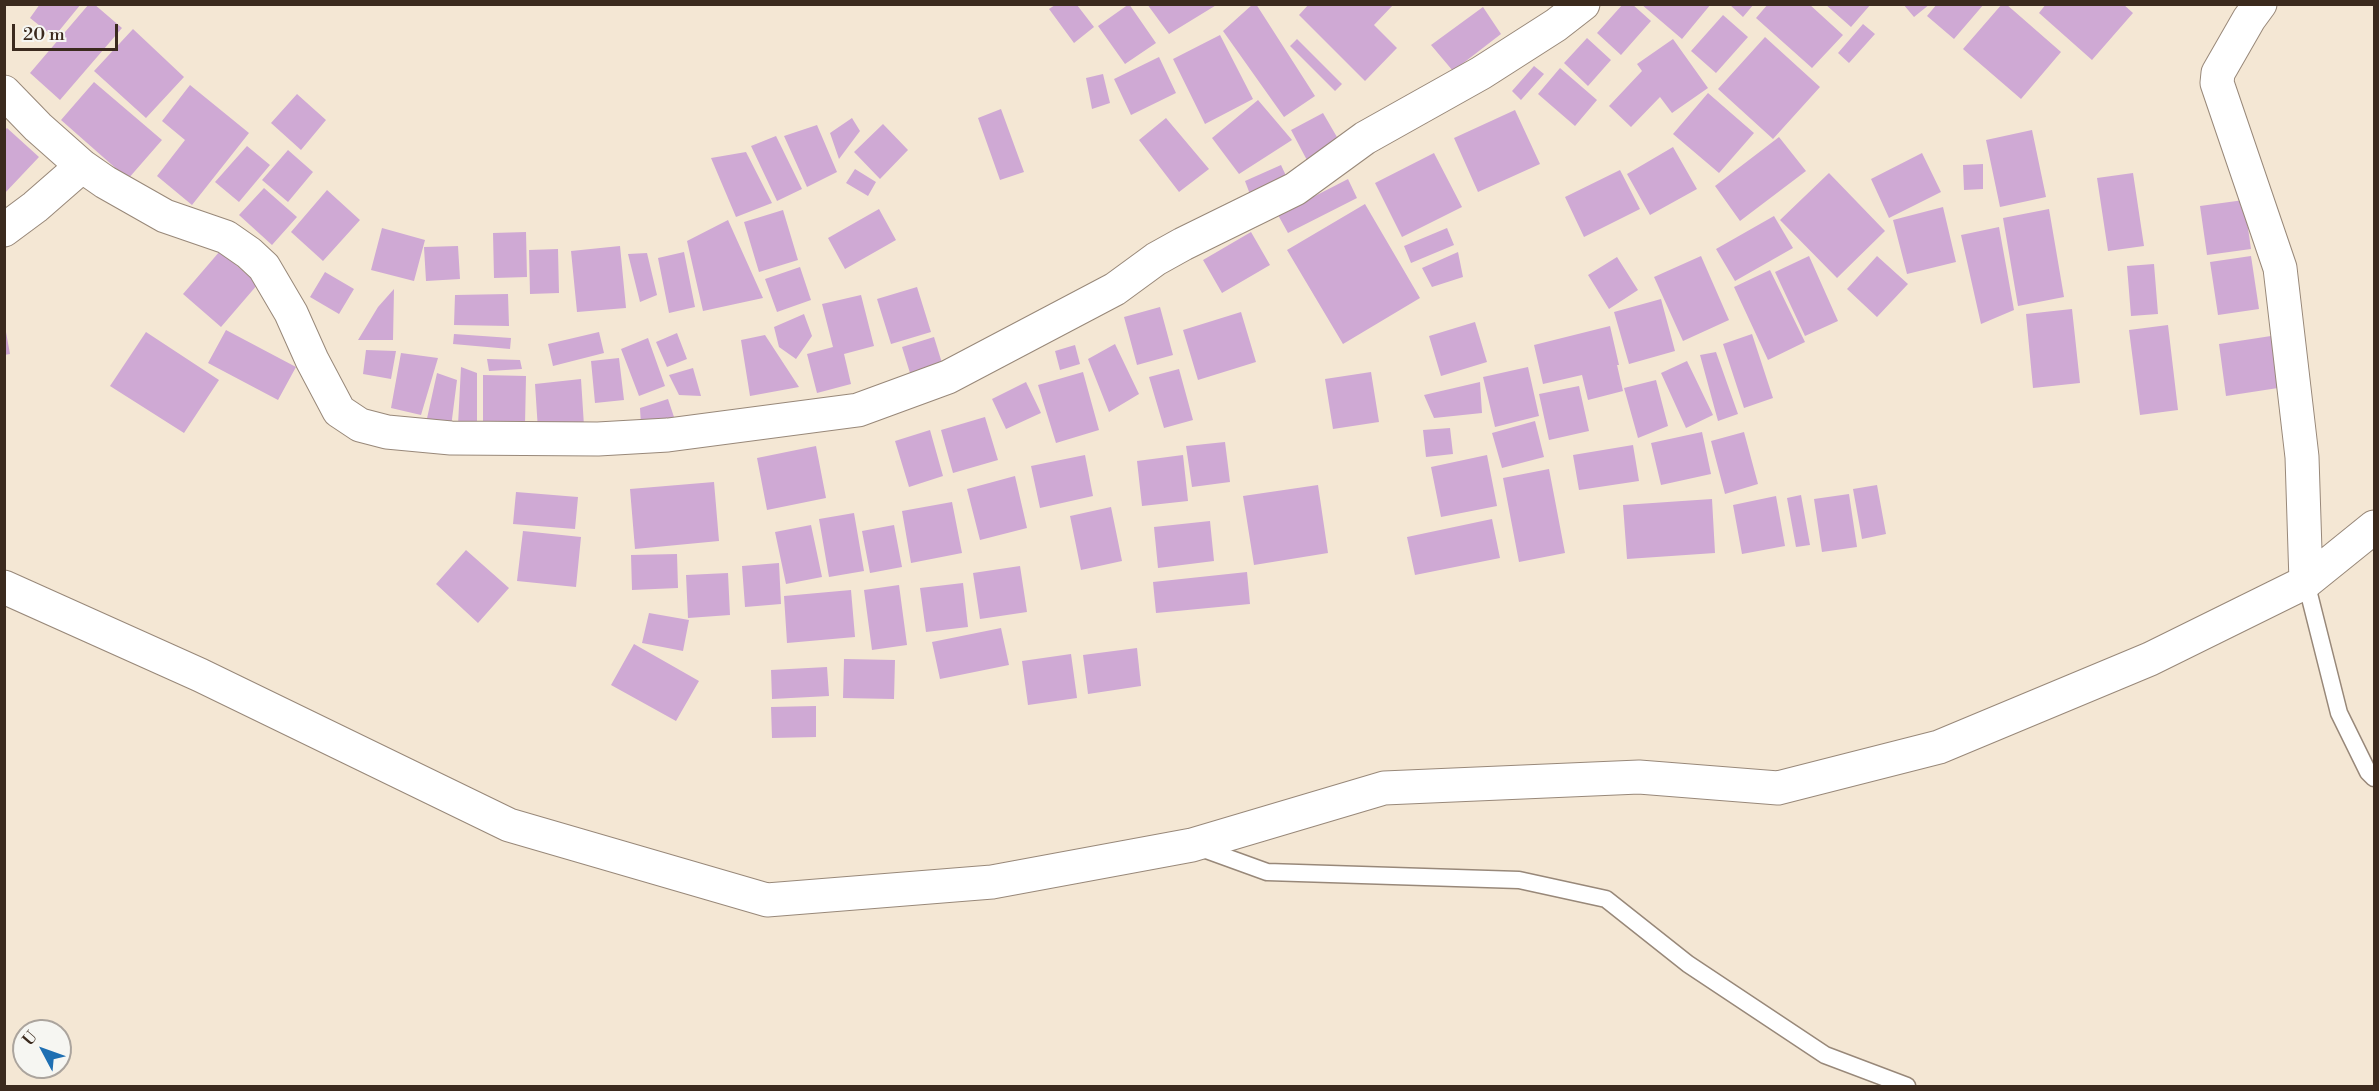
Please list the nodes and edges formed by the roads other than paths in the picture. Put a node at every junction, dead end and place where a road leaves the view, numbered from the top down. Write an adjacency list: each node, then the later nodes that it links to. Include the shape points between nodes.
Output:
1 (1583, 4): 4 (street, via 1480,73 1365,138 1295,189 1183,244 1115,289 948,377 858,410 668,435 482,440 387,432 360,425 339,411 264,267 226,237 165,216)
2 (2260, 4): 7 (street, via 2218,73 2217,83 2280,268 2302,457)
3 (4, 92): 4 (street)
4 (82, 165): 5 (street)
5 (4, 230)
6 (2374, 527): 7 (street)
7 (2306, 582): 9 (lane, via 2339,713); 10 (street, via 2150,659 1938,747 1778,788 1639,777 1384,788)
8 (4, 587): 10 (street, via 200,675 510,825 767,900 992,882)
9 (2374, 778)
10 (1192, 845): 11 (lane, via 1267,872 1519,880 1606,899 1688,964 1825,1055)
11 (1907, 1086)

